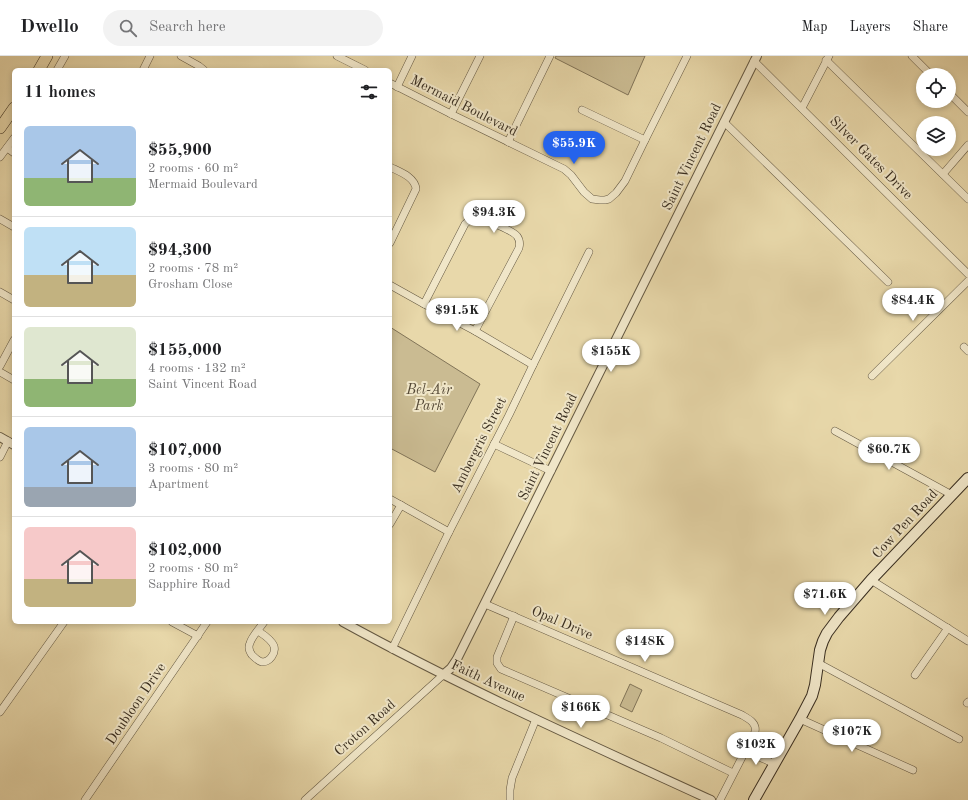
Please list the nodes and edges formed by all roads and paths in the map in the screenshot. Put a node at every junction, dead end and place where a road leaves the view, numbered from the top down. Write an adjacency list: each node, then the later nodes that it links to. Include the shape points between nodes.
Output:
1 (47, 56): 13 (main road)
2 (65, 56): 14 (street)
3 (150, 56): 15 (street)
4 (181, 56): 16 (street)
5 (412, 56): 20 (street)
6 (480, 56): 26 (street)
7 (550, 56): 31 (street)
8 (686, 56): 29 (street, Mermaid Boulevard)
9 (912, 56): 18 (street)
10 (341, 57): 17 (street)
11 (828, 58): 22 (street); 37 (street)
12 (756, 59): 22 (street, Silver Gates Drive); 27 (street, Saint Vincent Road)
13 (40, 68)
14 (58, 68)
15 (144, 68)
16 (202, 68)
17 (361, 68)
18 (924, 68)
19 (392, 84): 20 (street, Mermaid Boulevard)
20 (397, 87): 26 (street, Mermaid Boulevard)
21 (956, 100): 25 (street)
22 (802, 108): 43 (street, Silver Gates Drive)
23 (582, 110): 29 (street)
24 (12, 111): 28 (main road)
25 (968, 112)
26 (451, 114): 31 (street, Mermaid Boulevard)
27 (724, 122): 45 (street); 62 (street, Saint Vincent Road)
28 (0, 128)
29 (644, 140): 31 (street, Mermaid Boulevard, via 623,186 613,196 600,200 586,195 564,169)
30 (12, 141): 33 (street)
31 (508, 142)
32 (968, 145): 37 (street)
33 (7, 148): 34 (street); 35 (street)
34 (12, 152)
35 (0, 157)
36 (392, 168): 41 (street, via 410,178 416,189)
37 (943, 174): 38 (street)
38 (968, 199)
39 (0, 219): 40 (street)
40 (12, 226)
41 (392, 239)
42 (589, 252): 52 (street, Ambergris Street)
43 (968, 274)
44 (968, 281): 55 (street)
45 (888, 282)
46 (392, 286): 49 (street)
47 (0, 292): 48 (street)
48 (12, 299)
49 (424, 304): 50 (street); 50 (street, via 468,221 479,217 512,232 520,240 520,248)
50 (475, 330): 52 (street)
51 (12, 344): 53 (street)
52 (533, 365): 60 (street, Ambergris Street)
53 (0, 366)
54 (0, 372): 56 (street)
55 (872, 376)
56 (12, 379)
57 (835, 431): 64 (street)
58 (0, 437): 59 (street)
59 (11, 443): 61 (street)
60 (494, 444): 62 (street); 68 (street, Ambergris Street)
61 (0, 457)
62 (551, 471): 70 (street, Saint Vincent Road)
63 (968, 478): 64 (main road, Cow Pen Road)
64 (952, 495): 69 (main road, Cow Pen Road)
65 (392, 500): 66 (street)
66 (401, 505): 67 (street); 68 (street)
67 (392, 521)
68 (449, 532): 81 (street, Ambergris Street)
69 (871, 580): 77 (street); 82 (main road, Cow Pen Road, via 827,633 821,646)
70 (485, 604): 71 (street, Opal Drive); 83 (street, Saint Vincent Road, via 457,659)
71 (514, 616): 89 (street, Opal Drive, via 748,718 756,731); 92 (street, via 497,657 501,669 661,738)
72 (63, 624): 85 (street)
73 (176, 624): 79 (street)
74 (206, 624): 79 (street, Doubloon Drive)
75 (263, 624): 78 (street)
76 (347, 624): 81 (street, Faith Avenue)
77 (948, 628): 80 (street); 84 (street)
78 (258, 631)
79 (198, 636): 93 (street, Doubloon Drive)
80 (968, 641)
81 (392, 649): 83 (street, Faith Avenue)
82 (818, 663): 87 (main road, Cow Pen Road, via 814,691); 88 (street)
83 (443, 675): 86 (street, Faith Avenue); 94 (street, Croton Road)
84 (915, 675)
85 (0, 712)
86 (536, 719): 95 (street, via 512,778); 96 (street, Faith Avenue)
87 (800, 719): 90 (main road, Cow Pen Road); 91 (street)
88 (959, 739)
89 (746, 751): 90 (street); 92 (street)
90 (775, 764): 98 (main road, Cow Pen Road)
91 (913, 770)
92 (733, 773): 97 (street)
93 (85, 800)
94 (305, 800)
95 (510, 800)
96 (711, 800)
97 (720, 800)
98 (754, 800)

